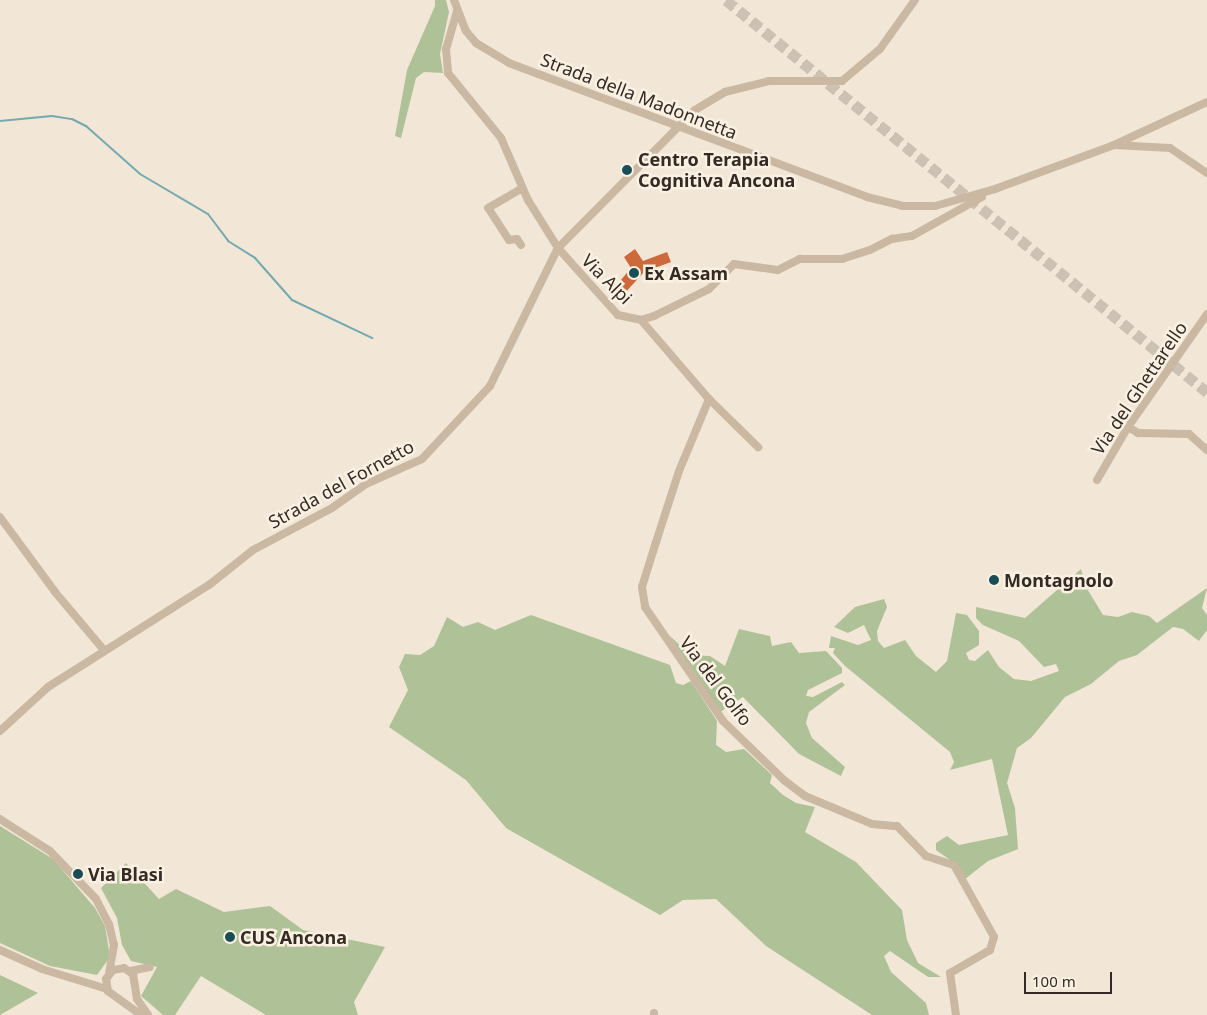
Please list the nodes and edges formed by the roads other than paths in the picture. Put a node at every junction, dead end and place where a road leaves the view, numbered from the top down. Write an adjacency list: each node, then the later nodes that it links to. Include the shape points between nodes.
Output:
1 (454, 0): 3 (street, Strada della Madonnetta)
2 (915, 0): 5 (street, Strada del Fornetto, via 880,49 842,81 769,80 725,92 695,110)
3 (457, 12): 5 (street, Strada della Madonnetta, via 471,37 490,55); 8 (street, Via Alpi, via 445,66 501,138)
4 (1207, 102): 6 (street, Strada della Madonnetta)
5 (682, 128): 9 (street, Strada della Madonnetta, via 886,203 935,206); 11 (street, Strada del Fornetto, via 591,211)
6 (1114, 145): 7 (street, via 1170,148); 9 (street, Strada della Madonnetta)
7 (1207, 173)
8 (522, 188): 10 (street, via 488,208 509,240 516,239); 11 (street, Via Alpi)
9 (995, 189): 13 (street, Via Alpi, via 912,236 842,260 800,259 778,270 734,264 709,289)
10 (520, 245)
11 (558, 248): 13 (street, Via Alpi, via 618,315); 20 (street, Strada del Fornetto, via 490,386 422,459 366,484 332,508 253,550 209,585)
12 (1207, 314): 15 (street, Via del Ghettarello)
13 (641, 320): 14 (street)
14 (709, 399): 16 (street); 33 (street, Via del Golfo, via 679,471 656,542 642,588 645,607 722,721 785,782 805,796 872,824 897,826 926,856 954,865 994,937 990,950 950,973)
15 (1128, 427): 17 (street, via 1138,433 1189,434); 18 (street, Via del Ghettarello)
16 (758, 447)
17 (1207, 450)
18 (1097, 480)
19 (0, 517): 20 (street, via 55,592)
20 (103, 649): 21 (street, Strada del Fornetto, via 28,702)
21 (0, 729)
22 (0, 819): 23 (street, via 50,851 84,886 104,912)
23 (114, 945): 25 (street); 26 (street)
24 (0, 950): 27 (street, via 42,969)
25 (127, 969): 26 (street); 28 (street); 28 (street, via 150,968)
26 (108, 974): 27 (street); 29 (street)
27 (86, 980): 29 (street)
28 (135, 985): 30 (street, via 127,996); 32 (street, via 140,1005)
29 (107, 989): 30 (street)
30 (117, 997): 31 (street)
31 (141, 1015)
32 (148, 1015)
33 (956, 1015)

